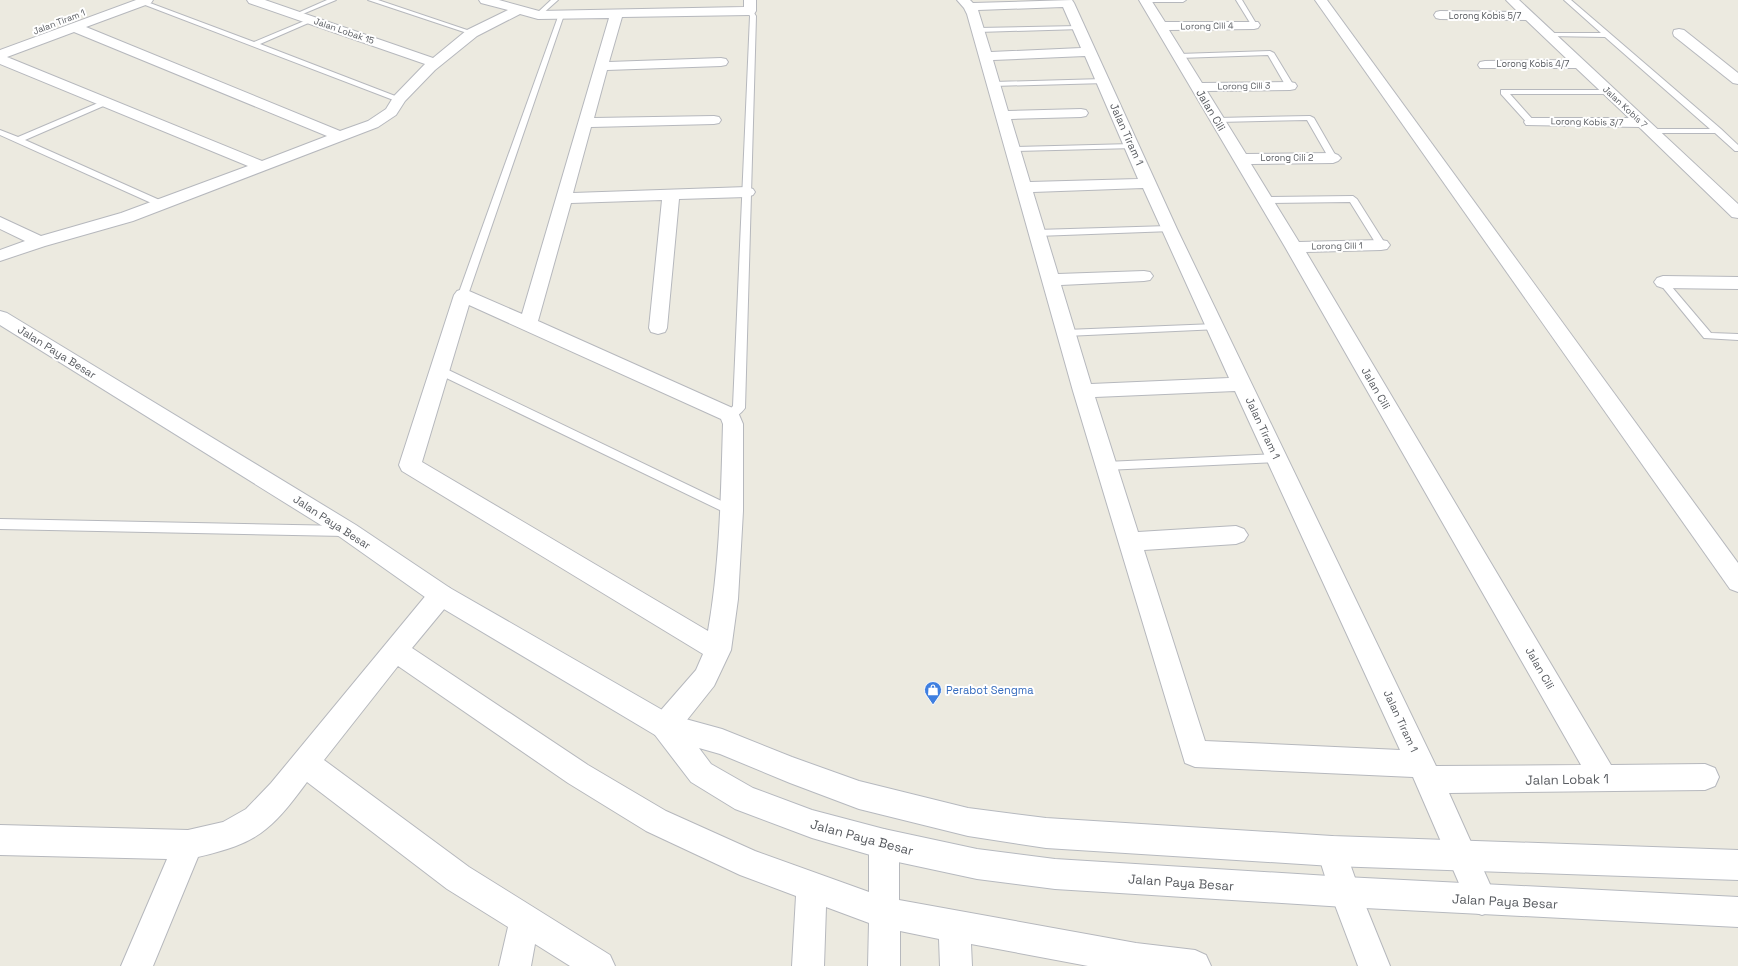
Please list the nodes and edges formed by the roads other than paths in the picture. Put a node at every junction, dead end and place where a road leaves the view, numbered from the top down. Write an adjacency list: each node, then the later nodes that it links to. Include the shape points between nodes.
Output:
1 (119, 0): 34 (street, Jalan Tiram 1)
2 (252, 0): 18 (street, Jalan Lobak 15)
3 (333, 0): 18 (lane)
4 (371, 0): 30 (lane)
5 (485, 0): 17 (street)
6 (555, 0): 19 (lane)
7 (1145, 0): 8 (lane); 26 (street, Jalan Cili)
8 (1183, 0)
9 (1239, 0): 25 (lane)
10 (1321, 0): 108 (street)
11 (1512, 0): 23 (street, Jalan Kobis 7)
12 (1567, 0): 33 (lane)
13 (144, 1): 27 (street); 35 (lane)
14 (1067, 2): 15 (street); 28 (street, Jalan Tiram 1)
15 (966, 3): 29 (street)
16 (750, 6): 21 (street); 73 (lane, via 753,16)
17 (518, 10): 19 (street); 30 (street)
18 (296, 15): 24 (street, Jalan Lobak 15)
19 (538, 15): 20 (street)
20 (561, 15): 21 (street); 90 (lane)
21 (616, 15): 45 (street)
22 (1440, 15): 23 (street, Lorong Kobis 5/7)
23 (1529, 16): 32 (street, Jalan Kobis 7)
24 (311, 20): 35 (lane); 42 (street, Jalan Lobak 15)
25 (1254, 25): 26 (street, Lorong Cili 4)
26 (1161, 26): 39 (street, Jalan Cili)
27 (74, 27): 37 (street); 63 (street)
28 (1079, 28): 29 (lane); 36 (street, Jalan Tiram 1)
29 (978, 30): 38 (street)
30 (472, 33): 42 (street)
31 (1679, 33): 46 (street)
32 (1550, 35): 33 (lane); 44 (street, Jalan Kobis 7)
33 (1608, 35): 61 (lane)
34 (0, 44)
35 (254, 44): 52 (lane)
36 (1090, 52): 38 (street); 47 (street, Jalan Tiram 1)
37 (0, 55)
38 (985, 56): 48 (street)
39 (1178, 56): 49 (lane, via 1270,53); 50 (street, Jalan Cili)
40 (0, 59): 53 (street)
41 (721, 62): 45 (street)
42 (434, 63): 52 (street)
43 (1485, 64): 44 (street, Lorong Kobis 4/7)
44 (1580, 64): 51 (street, Jalan Kobis 7)
45 (602, 66): 59 (street)
46 (1738, 80)
47 (1103, 81): 48 (lane); 65 (street, Jalan Tiram 1)
48 (994, 84): 55 (street)
49 (1290, 86): 50 (street, Lorong Cili 3)
50 (1197, 87): 57 (street, Jalan Cili)
51 (1610, 92): 58 (lane, via 1504,92); 60 (street, Jalan Kobis 7)
52 (399, 99): 63 (street, via 391,112 373,124)
53 (105, 102): 64 (lane); 70 (street)
54 (1081, 113): 55 (street)
55 (1003, 115): 66 (street)
56 (714, 120): 59 (street)
57 (1218, 120): 68 (street, Jalan Cili); 69 (lane, via 1310,118)
58 (1531, 122): 60 (street, Lorong Kobis 3/7)
59 (585, 123): 75 (street)
60 (1647, 127): 61 (lane); 78 (street, Jalan Kobis 7)
61 (1718, 131): 67 (lane)
62 (0, 132): 64 (lane)
63 (341, 137): 70 (street)
64 (18, 140): 77 (lane)
65 (1132, 146): 66 (lane); 71 (street, Jalan Tiram 1)
66 (1013, 149): 72 (street)
67 (1738, 149)
68 (1241, 158): 69 (street, Lorong Cili 2); 76 (street, Jalan Cili)
69 (1333, 158)
70 (262, 166): 77 (street)
71 (1148, 183): 72 (street); 80 (street, Jalan Tiram 1)
72 (1024, 187): 81 (street)
73 (747, 192): 74 (street); 100 (lane, via 739,408)
74 (671, 194): 75 (street); 94 (street)
75 (564, 198): 92 (street)
76 (1266, 200): 83 (lane, via 1353,199); 84 (street, Jalan Cili)
77 (160, 204): 82 (street, via 127,217)
78 (1738, 213)
79 (0, 222): 82 (street)
80 (1169, 229): 81 (lane); 93 (street, Jalan Tiram 1)
81 (1037, 233): 87 (street)
82 (39, 242): 85 (street)
83 (1381, 246): 84 (street, Lorong Cili 1)
84 (1294, 247): 116 (street, Jalan Cili)
85 (0, 256)
86 (1144, 276): 87 (street)
87 (1050, 280): 95 (street)
88 (1664, 282): 89 (street); 96 (lane, via 1708,336)
89 (1738, 283)
90 (463, 295): 92 (street); 97 (street)
91 (1, 318): 105 (street, Jalan Paya Besar)
92 (528, 324): 100 (street)
93 (1215, 327): 95 (lane); 98 (street, Jalan Tiram 1)
94 (658, 328)
95 (1066, 334): 99 (street)
96 (1738, 337)
97 (440, 370): 103 (lane); 111 (street, via 410,465)
98 (1242, 384): 99 (street); 101 (street, Jalan Tiram 1)
99 (1083, 391): 102 (street)
100 (730, 415): 103 (street, via 733,424)
101 (1277, 458): 102 (lane); 114 (street, Jalan Tiram 1)
102 (1106, 466): 107 (street)
103 (732, 512): 111 (street, via 726,600)
104 (0, 524): 105 (lane)
105 (348, 531): 109 (street, Jalan Paya Besar)
106 (1236, 536): 107 (street)
107 (1128, 542): 114 (street, Jalan Lobak 1, via 1195,754)
108 (1738, 582)
109 (441, 595): 110 (street); 112 (street, Jalan Paya Besar)
110 (395, 650): 113 (street); 123 (street, via 578,774 656,821 751,864)
111 (718, 650): 112 (street, via 704,678)
112 (664, 726): 118 (street, Jalan Paya Besar, via 701,773 745,799 812,824); 120 (street, Jalan Paya Besar, via 722,742 859,795 968,822 1046,833)
113 (305, 763): 119 (street, via 281,794 256,819 228,835); 128 (street, via 458,878)
114 (1425, 772): 116 (street, Jalan Lobak 1); 121 (street, Jalan Tiram 1)
115 (1705, 777): 116 (street, Jalan Lobak 1)
116 (1604, 779)
117 (1, 841): 119 (street)
118 (884, 844): 124 (street, Jalan Paya Besar, via 977,864 1055,874); 127 (street)
119 (188, 845): 130 (street)
120 (1332, 851): 121 (street, Jalan Paya Besar); 124 (street)
121 (1462, 855): 122 (street, Jalan Paya Besar); 125 (street, Jalan Tiram 1)
122 (1738, 865)
123 (812, 887): 127 (street); 133 (street)
124 (1345, 892): 125 (street, Jalan Paya Besar); 137 (street)
125 (1482, 900): 126 (street, Jalan Paya Besar)
126 (1738, 912)
127 (884, 913): 129 (street); 134 (street)
128 (525, 920): 131 (street); 132 (street)
129 (954, 925): 135 (street); 136 (street, via 1136,959)
130 (138, 966)
131 (514, 966)
132 (599, 966)
133 (808, 966)
134 (884, 966)
135 (956, 966)
136 (1195, 966)
137 (1374, 966)

